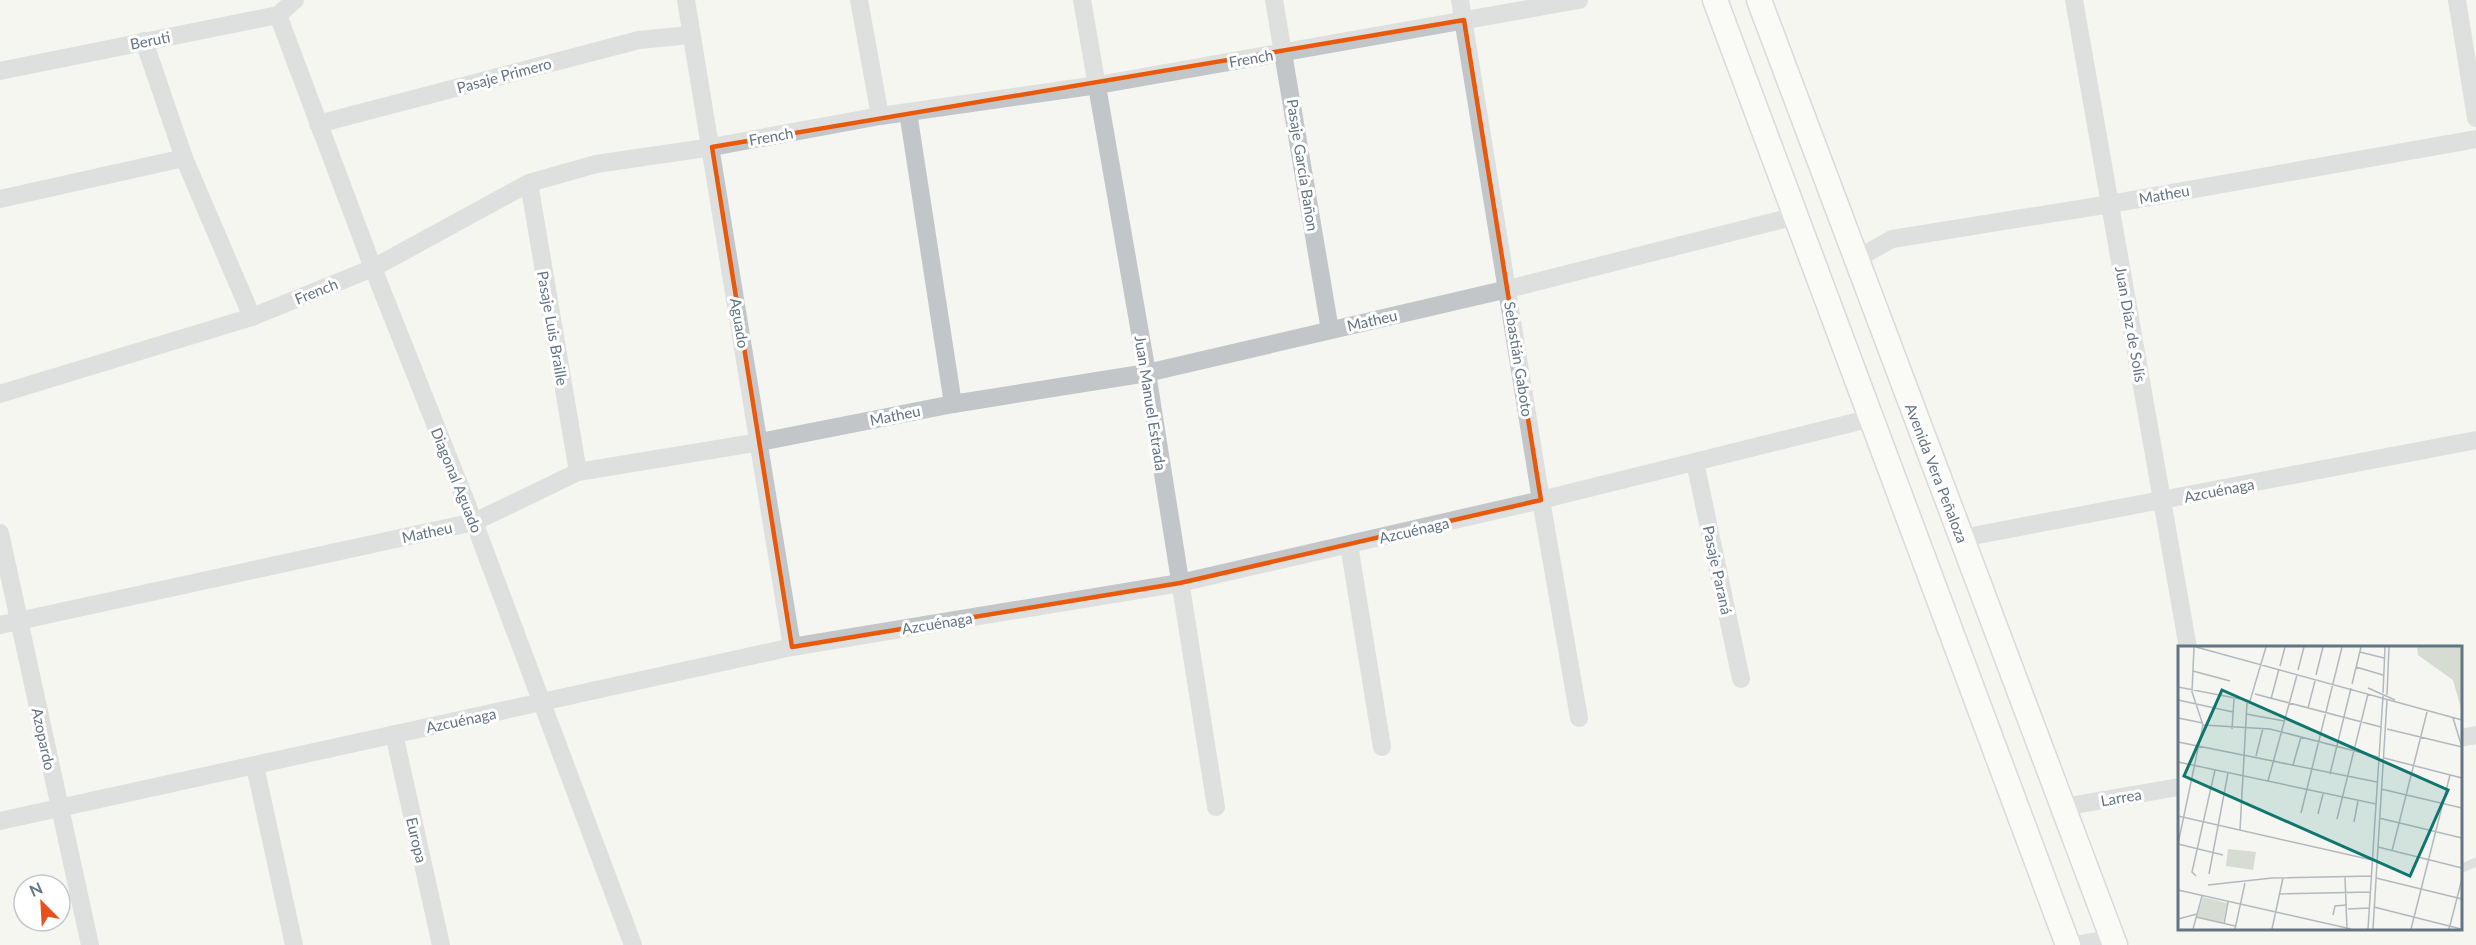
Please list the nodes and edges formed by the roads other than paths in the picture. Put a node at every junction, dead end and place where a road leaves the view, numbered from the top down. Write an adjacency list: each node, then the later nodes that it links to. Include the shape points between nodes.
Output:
1 (295, 0): 12 (street)
2 (686, 0): 14 (street, Aguado)
3 (859, 0): 20 (street)
4 (1082, 0): 18 (street, Juan Manuel Estrada)
5 (1274, 0): 16 (street, Pasaje García Bañon)
6 (1460, 0): 13 (street, Sebastián Gaboto)
7 (1579, 0): 13 (street, French)
8 (1715, 0): 29 (main road)
9 (1759, 0): 30 (main road, Avenida Vera Peñaloza)
10 (2074, 0): 28 (street, Juan Díaz de Solís)
11 (2457, 0): 21 (street)
12 (278, 15): 15 (street, Beruti); 22 (street, Diagonal Aguado)
13 (1464, 20): 16 (street, French); 32 (street, Sebastián Gaboto)
14 (690, 35): 22 (street, Pasaje Primero, via 639,40); 24 (street, Aguado)
15 (144, 41): 17 (street, Beruti); 25 (street)
16 (1284, 52): 18 (street, French); 34 (street, Pasaje García Bañon)
17 (0, 71)
18 (1098, 85): 19 (street, French); 35 (street, Juan Manuel Estrada)
19 (908, 112): 20 (street, French); 37 (street)
20 (880, 116): 24 (street, French)
21 (2476, 118)
22 (318, 124): 31 (street, Diagonal Aguado)
23 (2476, 139): 28 (street, Matheu)
24 (712, 147): 26 (street, French, via 596,164); 40 (street, Aguado)
25 (184, 158): 27 (street); 33 (street)
26 (529, 183): 31 (street, French); 42 (street, Pasaje Luis Braille)
27 (0, 199)
28 (2110, 204): 30 (street, Matheu, via 1892,239); 44 (street, Juan Díaz de Solís)
29 (1796, 216): 32 (street, Matheu); 38 (main road)
30 (1856, 259): 47 (main road, Avenida Vera Peñaloza)
31 (373, 268): 33 (street, French); 45 (street, Diagonal Aguado)
32 (1508, 289): 34 (street, Matheu); 43 (street, Sebastián Gaboto)
33 (252, 317): 36 (street, French)
34 (1330, 330): 35 (street, Matheu)
35 (1147, 373): 37 (street, Matheu); 49 (street, Juan Manuel Estrada)
36 (0, 394)
37 (953, 404): 40 (street, Matheu)
38 (1872, 418): 41 (street, Azcuénaga); 74 (main road)
39 (2476, 441): 44 (street, Azcuénaga)
40 (760, 442): 42 (street, Matheu); 53 (street, Aguado)
41 (1695, 462): 43 (street, Azcuénaga); 54 (street, Pasaje Paraná)
42 (578, 472): 45 (street, Matheu)
43 (1541, 500): 48 (street, Azcuénaga); 56 (street, Sebastián Gaboto)
44 (2162, 501): 47 (street, Azcuénaga); 52 (street, Juan Díaz de Solís)
45 (474, 522): 50 (street, Matheu); 55 (street, Diagonal Aguado)
46 (0, 533): 50 (street, Azopardo)
47 (1962, 538): 64 (main road, Avenida Vera Peñaloza)
48 (1349, 545): 49 (street, Azcuénaga); 60 (street)
49 (1180, 583): 53 (street, Azcuénaga); 63 (street, Juan Manuel Estrada)
50 (19, 621): 51 (street, Matheu); 65 (street, Azopardo)
51 (0, 625)
52 (2188, 646)
53 (792, 647): 55 (street, Azcuénaga)
54 (1741, 679)
55 (542, 702): 57 (street, Azcuénaga); 73 (street, Diagonal Aguado)
56 (1579, 718)
57 (394, 734): 61 (street, Azcuénaga); 72 (street, Europa)
58 (2476, 735): 59 (street)
59 (2461, 738)
60 (1382, 747)
61 (255, 766): 65 (street, Azcuénaga); 71 (street)
62 (2178, 787): 64 (street, Larrea)
63 (1216, 807)
64 (2063, 807): 69 (main road, Avenida Vera Peñaloza)
65 (59, 809): 66 (street, Azcuénaga); 70 (street, Azopardo)
66 (0, 821)
67 (2476, 862): 68 (lane)
68 (2461, 869)
69 (2114, 942): 75 (street)
70 (90, 945)
71 (294, 945)
72 (441, 945)
73 (633, 945)
74 (2068, 945)
75 (2074, 945)

